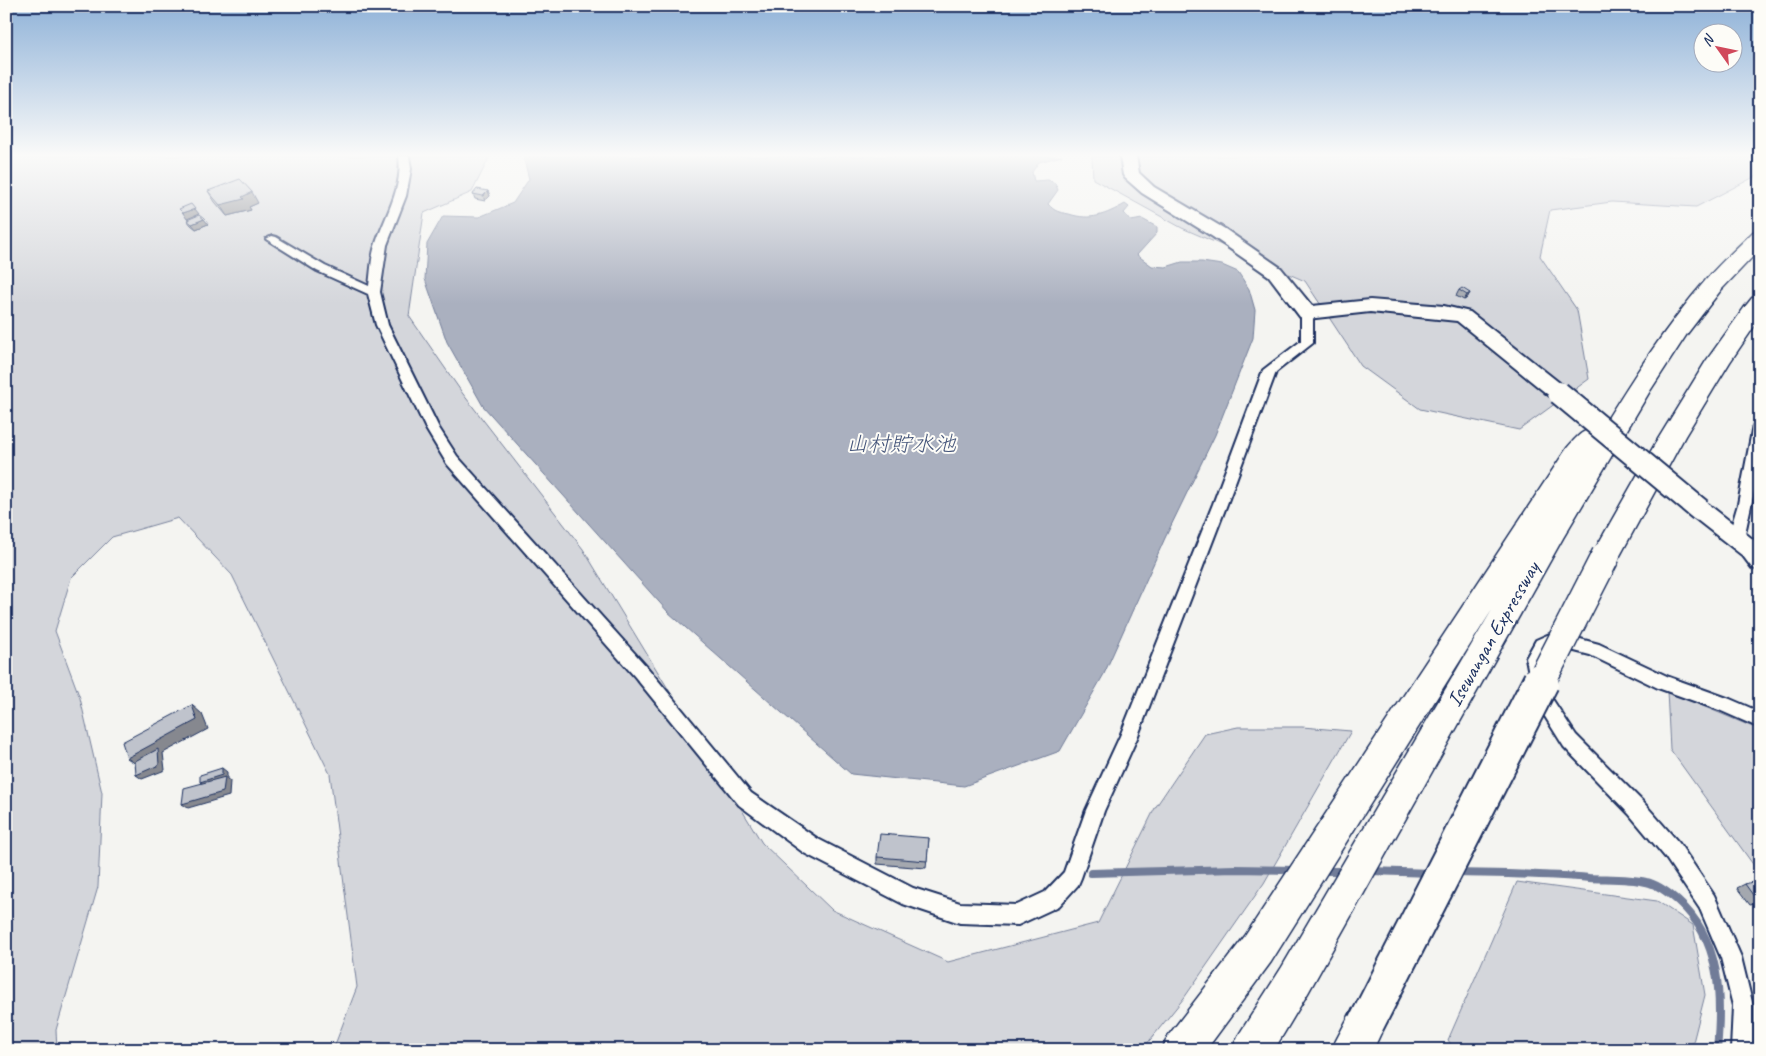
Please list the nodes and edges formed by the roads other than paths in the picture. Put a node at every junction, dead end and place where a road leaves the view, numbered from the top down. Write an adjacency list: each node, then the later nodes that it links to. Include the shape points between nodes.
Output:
1 (398, 205): 5 (street, via 381,245)
2 (1173, 205): 7 (street, via 1276,272)
3 (1760, 236): 9 (highway, Isewangan Expressway, via 1713,285 1679,329)
4 (272, 239): 5 (street, via 348,283)
5 (374, 292): 7 (street, via 382,325 433,429 452,460 641,672 745,798 811,846 910,897 960,913 1018,915 1052,899 1071,878 1094,810 1128,738 1270,370 1307,343)
6 (1760, 303): 13 (highway, bridge, via 1679,423 1641,488)
7 (1307, 313): 10 (street, bridge, via 1370,306 1463,316)
8 (1760, 426): 10 (street, via 1746,504)
9 (1543, 525): 14 (highway, via 1258,949); 15 (highway, Isewangan Expressway, via 1295,980)
10 (1736, 538): 11 (street)
11 (1760, 561)
12 (1760, 720): 16 (street, via 1664,683 1593,649 1554,638 1542,645 1534,658 1543,699 1570,741 1672,850 1707,902 1731,957 1743,1006)
13 (1357, 1041)
14 (1182, 1050)
15 (1252, 1050)
16 (1742, 1050)

